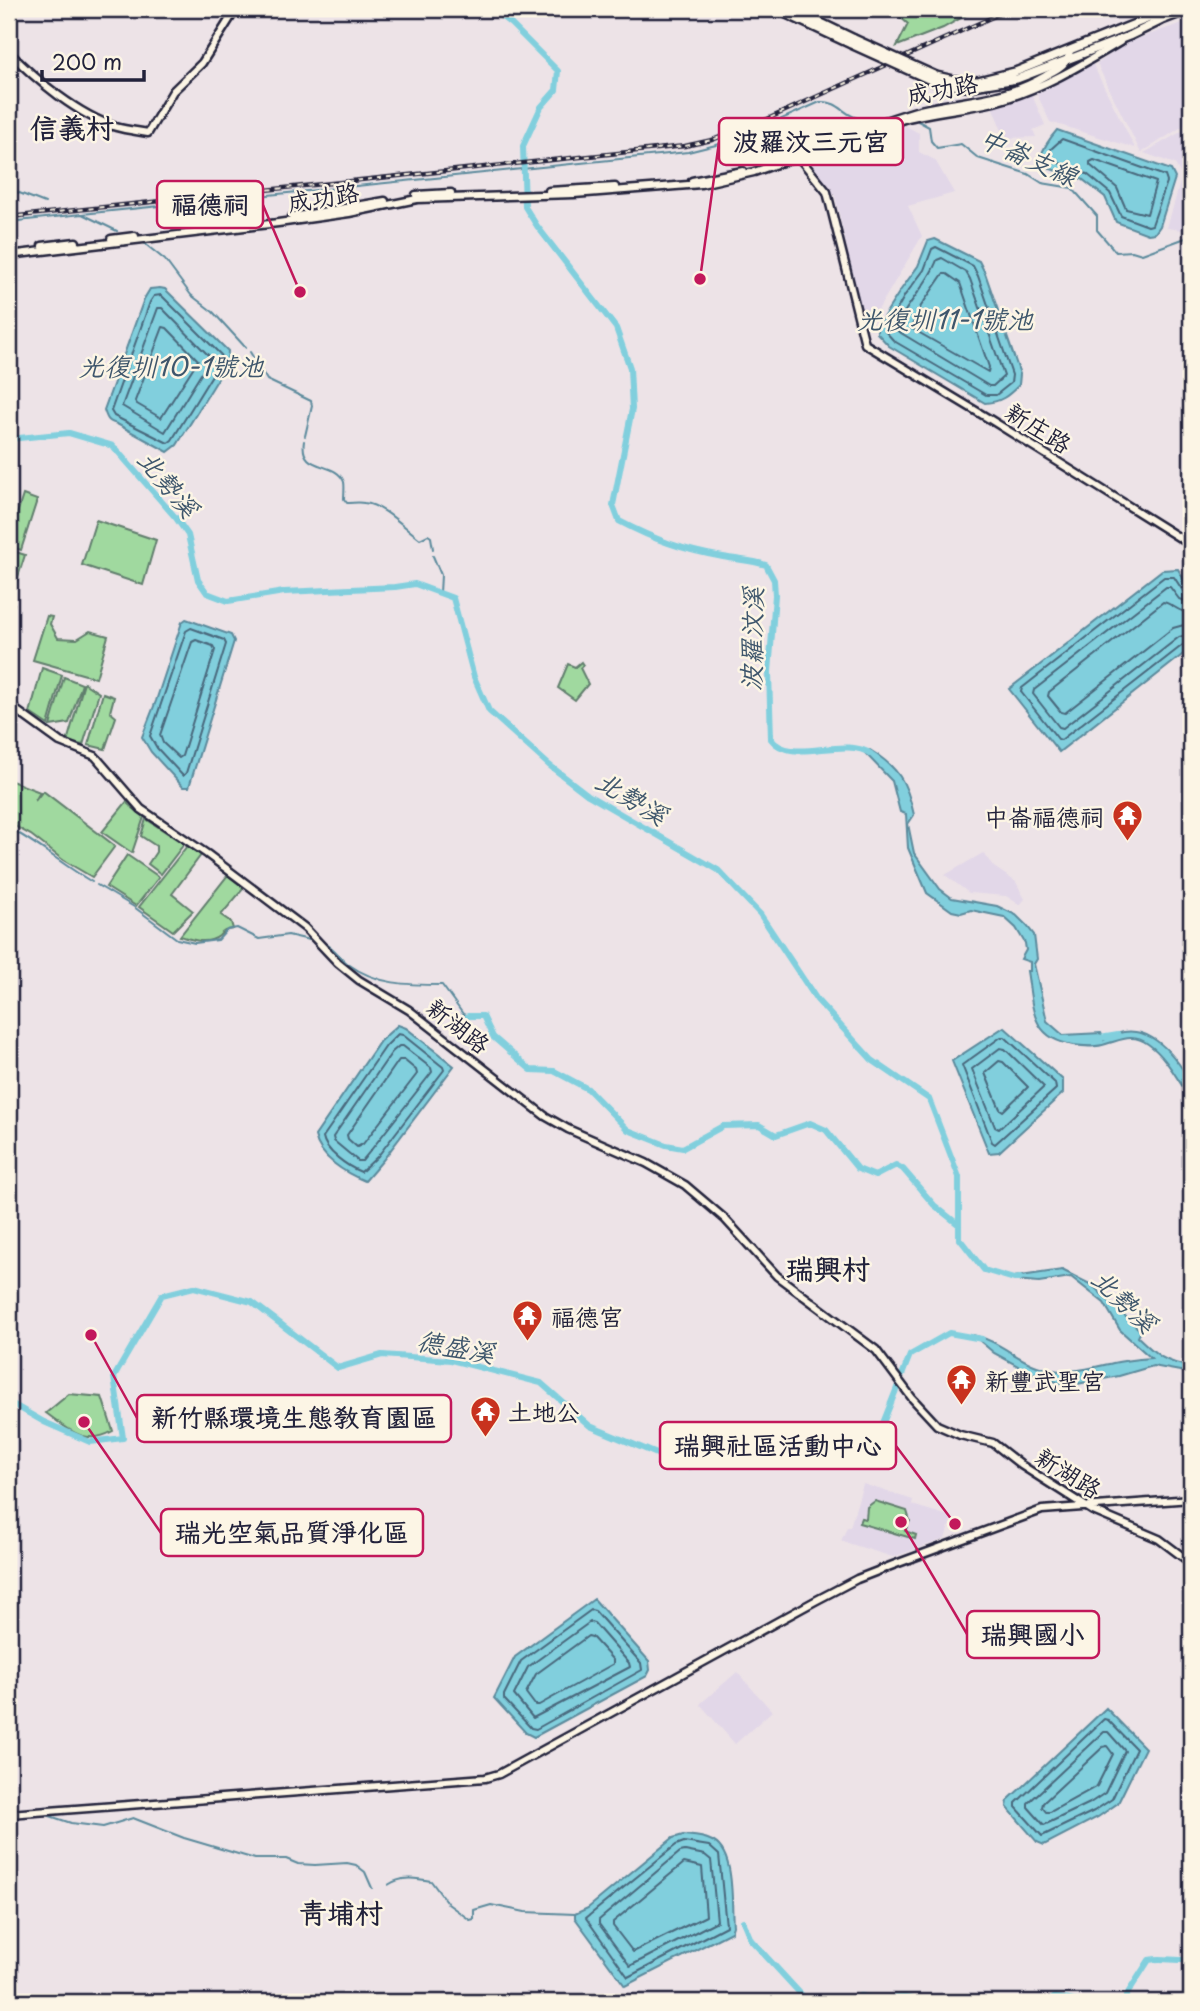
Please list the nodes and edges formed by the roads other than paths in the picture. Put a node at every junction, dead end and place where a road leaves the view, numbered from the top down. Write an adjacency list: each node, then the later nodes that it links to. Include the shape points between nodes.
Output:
1 (236, 9): 8 (street, via 202,63 173,91 148,133 115,127 91,115 43,85)
2 (776, 9): 7 (main road)
3 (792, 9): 7 (main road)
4 (1172, 9): 9 (main road)
5 (1191, 9): 6 (main road)
6 (1129, 36): 9 (main road); 11 (street, 成功路)
7 (853, 42): 12 (main road, bridge)
8 (9, 52)
9 (1073, 54): 10 (main road); 11 (street, via 1079,60); 12 (main road, via 978,81)
10 (1068, 60): 12 (main road, via 1017,79 980,86 953,86); 13 (street, 成功路, via 1063,67 1006,94 903,115)
11 (1076, 68): 13 (street, 成功路, via 1006,98 925,113)
12 (935, 79)
13 (797, 155): 14 (street, 成功路, via 698,180 417,199 289,222); 15 (street, 新庄路, via 827,192 865,344)
14 (9, 253)
15 (1191, 545)
16 (9, 705): 18 (street, 新湖路, via 60,742 95,756 141,810 305,928 359,980 409,1010 545,1116 685,1185 725,1219 777,1276 866,1340 937,1425 993,1443)
17 (1191, 1499): 18 (street)
18 (1089, 1508): 19 (street, 新湖路, via 1159,1539); 20 (street, via 1032,1513 857,1579 485,1778)
19 (1191, 1563)
20 (9, 1814)

